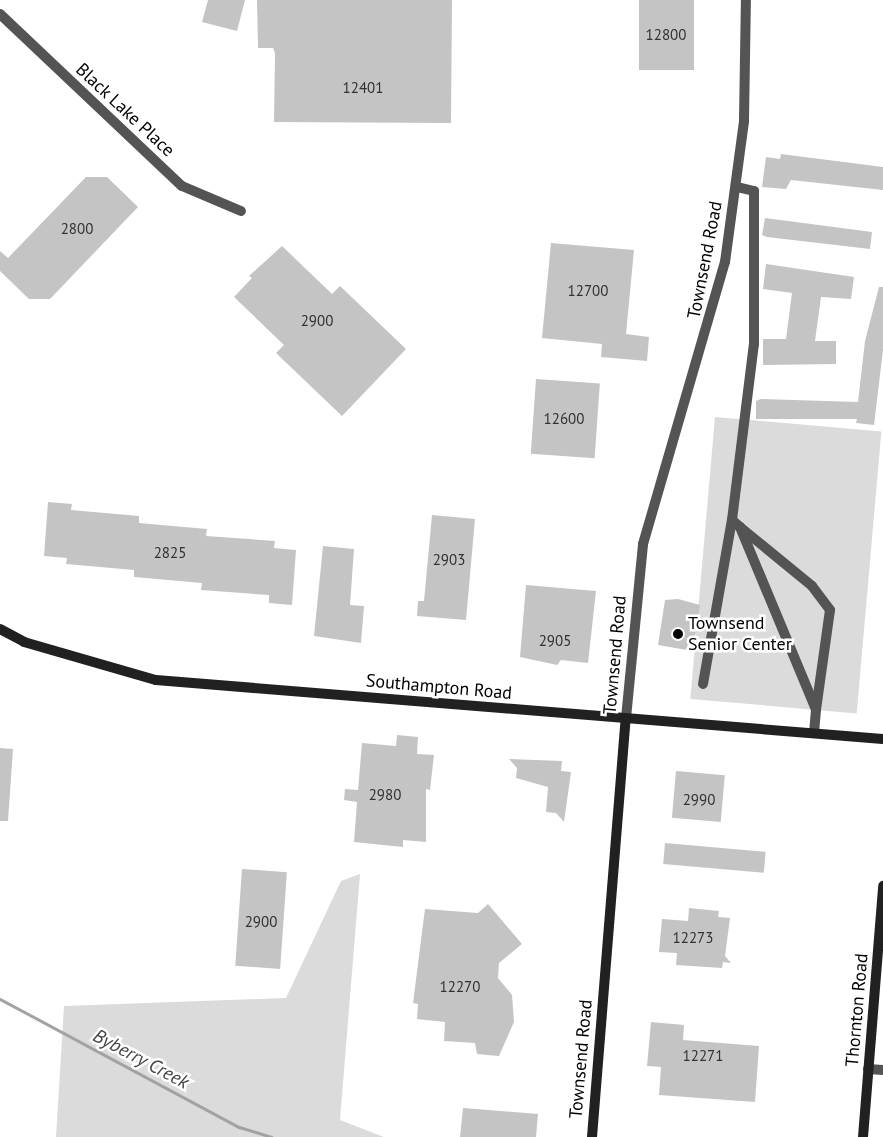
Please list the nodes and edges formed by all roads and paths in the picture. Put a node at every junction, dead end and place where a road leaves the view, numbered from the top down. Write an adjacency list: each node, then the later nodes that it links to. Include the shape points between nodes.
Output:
1 (746, 0): 3 (street, Townsend Road, via 744,121)
2 (0, 14): 4 (street, Black Lake Place, via 182,186)
3 (736, 187): 5 (street, Townsend Road, via 754,191 754,336); 9 (street, Townsend Road, via 725,262 701,357 643,544)
4 (242, 210)
5 (736, 524): 7 (street, Townsend Road); 8 (street); 8 (street, via 812,586 830,610)
6 (0, 629): 9 (street, Southampton Road, via 24,642 156,680)
7 (703, 684)
8 (816, 710): 10 (street)
9 (626, 718): 10 (street, Southampton Road); 15 (street, Townsend Road)
10 (814, 733): 11 (street, Southampton Road)
11 (883, 739)
12 (883, 886): 13 (street, Thornton Road)
13 (868, 1069): 14 (street); 16 (street, Thornton Road)
14 (883, 1070)
15 (592, 1137)
16 (863, 1137)

